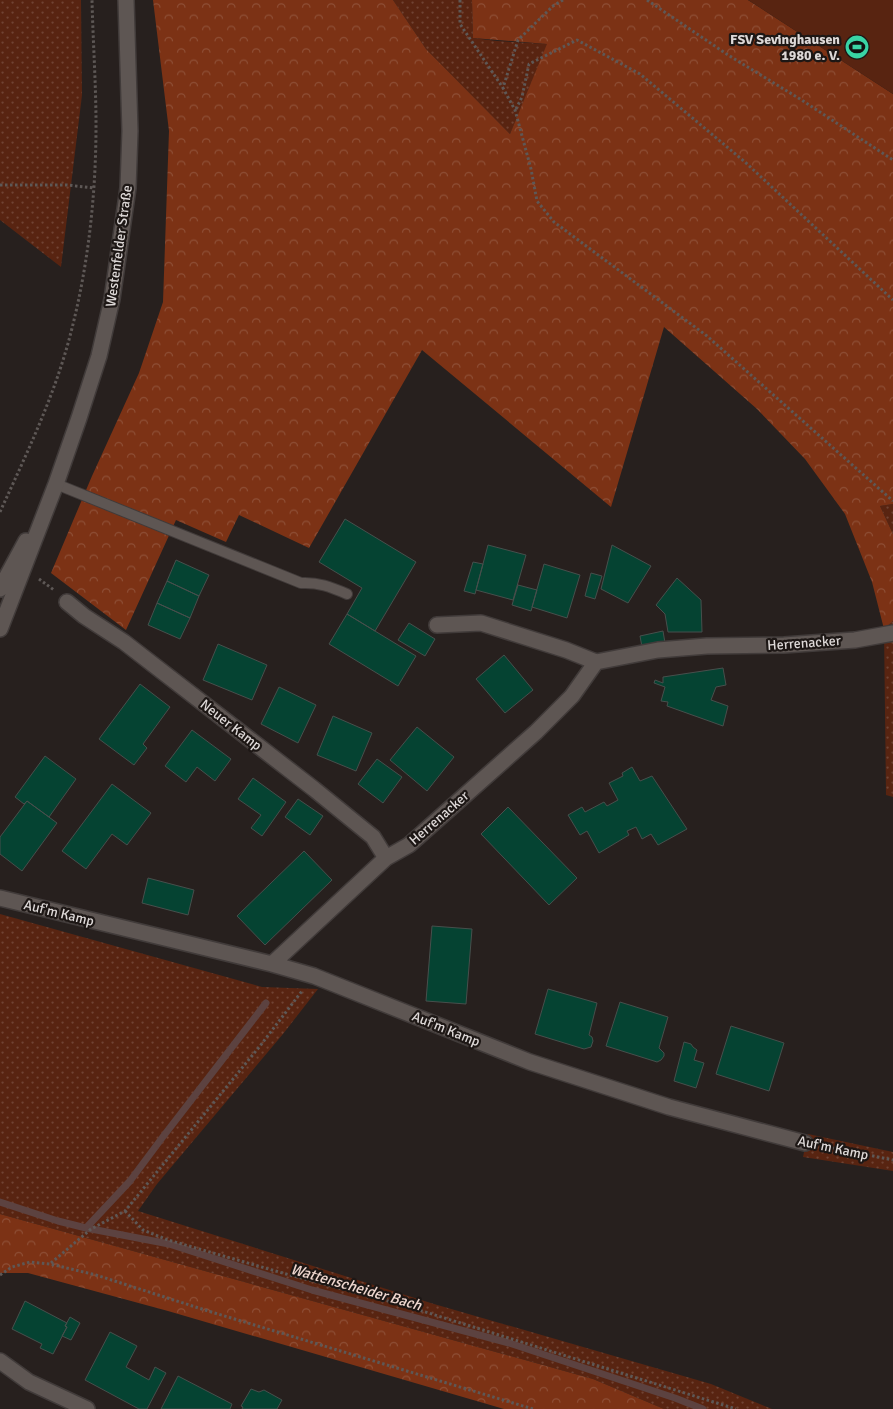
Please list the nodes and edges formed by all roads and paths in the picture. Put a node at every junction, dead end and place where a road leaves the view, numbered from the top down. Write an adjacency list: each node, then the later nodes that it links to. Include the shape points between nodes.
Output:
1 (92, 0): 10 (path, via 96,125)
2 (126, 0): 12 (street, Westenfelder Straße, via 130,130 128,188 121,243 99,356)
3 (460, 0): 6 (path, via 460,24)
4 (563, 0): 6 (path, via 518,40)
5 (647, 0): 8 (path)
6 (503, 88): 7 (path)
7 (516, 110): 11 (path, via 529,64 577,40 640,74 744,162); 13 (path, via 537,201 554,222 707,336)
8 (893, 160)
9 (0, 185): 10 (path)
10 (94, 188): 14 (path, via 82,283 70,337 34,437)
11 (893, 300)
12 (56, 484): 15 (street, Westenfelder Straße); 16 (street, Westenfelder Straße); 17 (lane, via 301,583 312,582)
13 (893, 502)
14 (0, 512)
15 (24, 567): 18 (path); 20 (street, Westenfelder Straße)
16 (0, 588)
17 (346, 594)
18 (67, 602): 23 (street, Neuer Kamp, via 124,642 314,789 373,837)
19 (437, 625): 22 (street, via 481,623)
20 (0, 629)
21 (893, 633): 22 (street, Herrenacker, via 855,640 658,650)
22 (596, 662): 23 (street, Herrenacker, via 572,696 536,732 409,845)
23 (386, 858): 25 (street, Herrenacker)
24 (0, 898): 25 (street, Auf'm Kamp)
25 (272, 964): 26 (street, Auf'm Kamp)
26 (314, 976): 27 (street, Auf'm Kamp, via 530,1062 669,1107); 29 (path)
27 (805, 1143): 28 (path, Auf'm Kamp)
28 (893, 1160)
29 (125, 1212): 30 (path, via 91,1229); 35 (path, via 143,1230 168,1240 403,1305)
30 (50, 1264): 31 (path, via 30,1262 12,1267); 34 (path, via 96,1275)
31 (0, 1275)
32 (0, 1362): 33 (street, via 29,1382)
33 (87, 1409)
34 (533, 1409)
35 (736, 1409)

